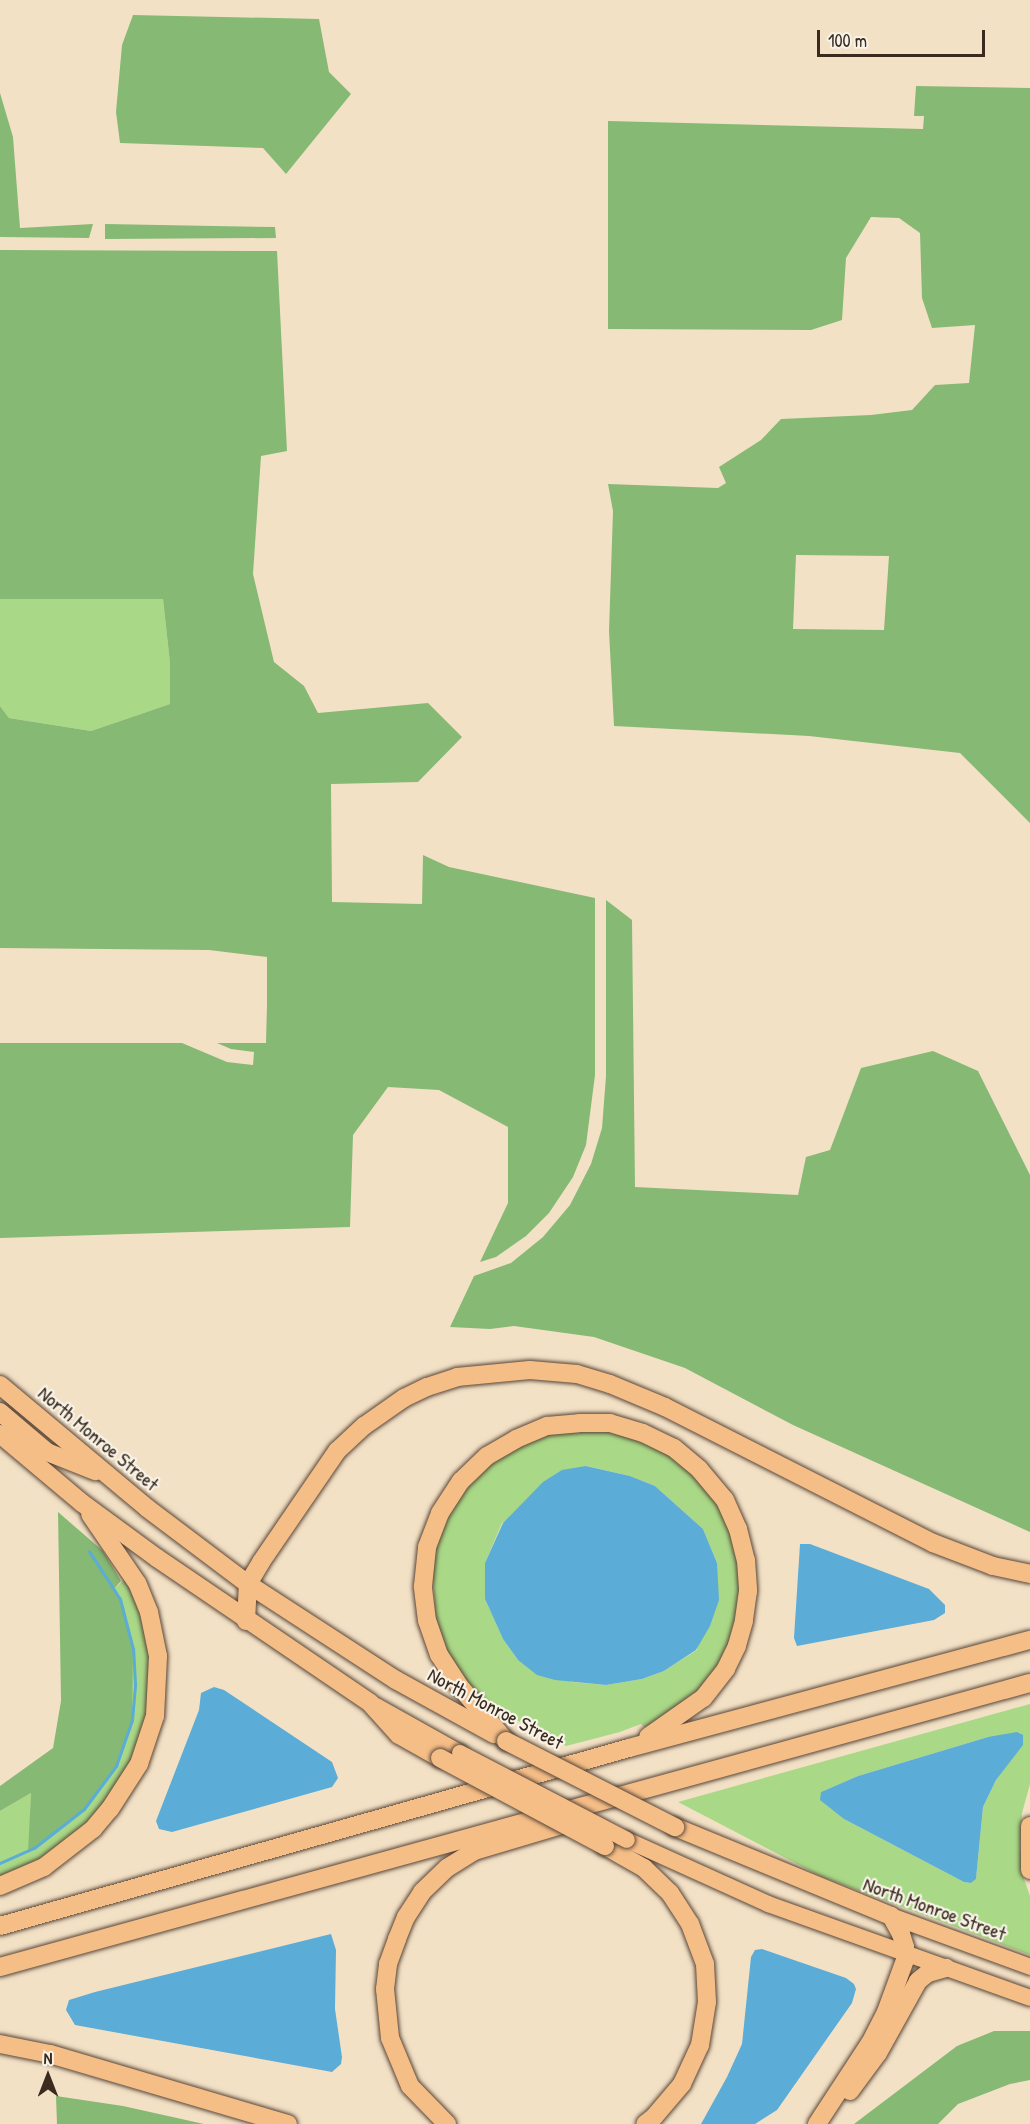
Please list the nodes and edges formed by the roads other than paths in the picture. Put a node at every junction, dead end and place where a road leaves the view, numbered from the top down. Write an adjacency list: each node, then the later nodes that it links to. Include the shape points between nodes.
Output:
1 (0, 1385): 4 (highway, North Monroe Street)
2 (0, 1412): 4 (highway, via 47,1452)
3 (0, 1434): 5 (highway)
4 (110, 1478): 7 (highway, North Monroe Street)
5 (82, 1503): 8 (highway); 17 (highway, via 145,1600 158,1656 155,1716 139,1764 93,1829 44,1868)
6 (1030, 1574): 7 (highway, via 993,1566 933,1543 665,1407 610,1384 577,1374 530,1370 457,1377 427,1387 364,1426 337,1451)
7 (248, 1584): 8 (highway); 12 (highway, North Monroe Street, via 396,1680)
8 (246, 1621): 11 (highway)
9 (1030, 1641): 13 (highway)
10 (1030, 1683): 14 (highway)
11 (370, 1703): 20 (main road, bridge, via 627,1840 768,1904); 28 (highway, bridge, via 399,1735 639,1865 670,1893 690,1924 705,1964 707,2002 700,2045 682,2084)
12 (506, 1741): 13 (highway, via 460,1688 439,1655 427,1621 423,1586 427,1547 440,1513 461,1481 487,1456 547,1426 610,1423 674,1448 699,1469 725,1500 738,1528 748,1591 737,1646 726,1669 703,1698); 18 (highway, North Monroe Street, bridge, via 675,1827)
13 (629, 1748): 19 (highway)
14 (683, 1779): 21 (highway); 27 (highway, via 655,1798 474,1851 447,1868 422,1892 406,1917 388,1964 386,2013 390,2038 410,2086)
15 (1030, 1826): 16 (highway)
16 (1030, 1870)
17 (0, 1886)
18 (891, 1917): 20 (highway, via 903,1938); 22 (main road, North Monroe Street)
19 (0, 1926)
20 (905, 1954): 23 (main road); 29 (highway, via 881,2022)
21 (0, 1967)
22 (1030, 1967)
23 (946, 1968): 24 (main road); 29 (highway, via 918,1981 867,2070)
24 (1030, 1998)
25 (0, 2044): 26 (highway, via 50,2054)
26 (288, 2124)
27 (447, 2124)
28 (645, 2124)
29 (817, 2124)

